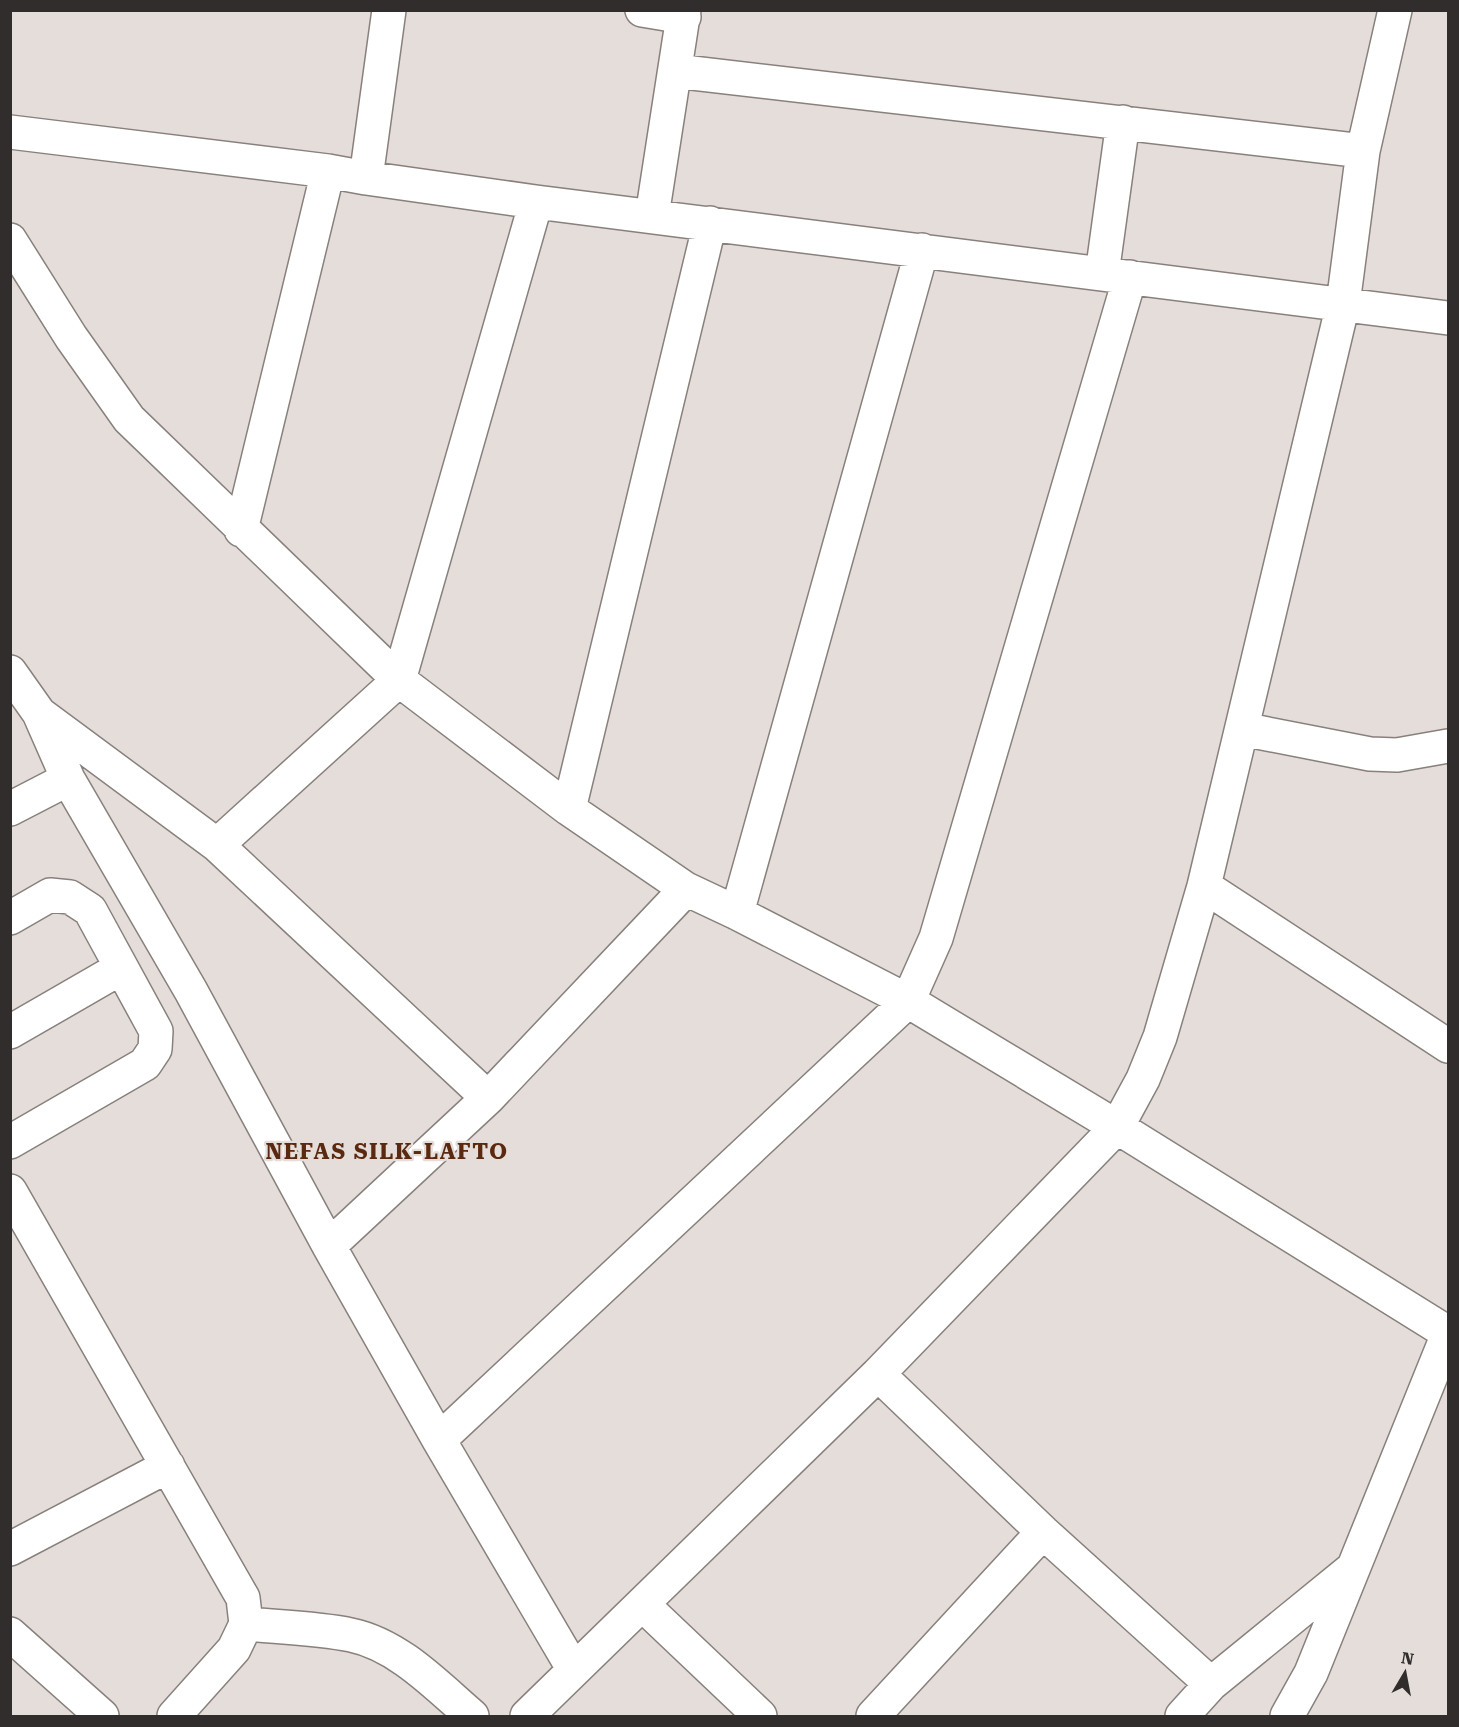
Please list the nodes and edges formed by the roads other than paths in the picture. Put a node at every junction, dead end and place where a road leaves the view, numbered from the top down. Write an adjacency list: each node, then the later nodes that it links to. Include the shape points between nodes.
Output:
1 (389, 10): 10 (street)
2 (642, 10): 4 (street)
3 (1395, 10): 8 (street)
4 (684, 14): 5 (street)
5 (675, 71): 6 (street); 12 (street)
6 (1123, 122): 8 (street); 16 (street)
7 (10, 132): 9 (street)
8 (1363, 151): 17 (street)
9 (328, 171): 10 (street); 19 (street)
10 (366, 178): 11 (street)
11 (536, 202): 12 (street); 21 (street)
12 (652, 216): 13 (street)
13 (710, 224): 15 (street); 27 (street)
14 (10, 240): 19 (street, via 129,419)
15 (922, 250): 16 (street); 31 (street)
16 (1116, 275): 17 (street); 34 (street, via 936,938)
17 (1343, 304): 18 (street); 23 (street)
18 (1449, 318)
19 (241, 530): 21 (street)
20 (10, 672): 22 (street)
21 (399, 681): 27 (street); 28 (street)
22 (39, 713): 25 (street); 28 (street)
23 (1242, 729): 24 (street, via 1370,754 1397,755); 29 (street)
24 (1449, 746)
25 (68, 779): 26 (street); 41 (street, via 191,991)
26 (10, 809)
27 (570, 809): 30 (street)
28 (217, 845): 37 (street)
29 (1204, 886): 36 (street); 38 (street, via 1160,1038 1143,1079)
30 (686, 889): 31 (street); 37 (street)
31 (737, 913): 34 (street)
32 (10, 918): 33 (street, via 50,895 70,897 90,910)
33 (121, 968): 35 (street); 39 (street, via 156,1031 155,1049 145,1064)
34 (908, 1001): 38 (street); 44 (street)
35 (10, 1032)
36 (1449, 1046)
37 (488, 1098): 41 (street)
38 (1116, 1126): 42 (street); 43 (street)
39 (10, 1142)
40 (10, 1191): 45 (street)
41 (329, 1246): 44 (street)
42 (1449, 1334): 48 (street)
43 (878, 1374): 46 (street); 49 (street)
44 (440, 1440): 52 (street)
45 (168, 1466): 47 (street); 50 (street, via 243,1598)
46 (1043, 1532): 53 (street); 59 (street)
47 (10, 1550)
48 (1354, 1568): 53 (street); 61 (street, via 1311,1673)
49 (642, 1604): 52 (street); 58 (street)
50 (246, 1624): 55 (street, via 234,1649); 56 (street, via 352,1635 389,1649)
51 (10, 1634): 54 (street)
52 (574, 1670): 57 (street)
53 (1210, 1684): 60 (street)
54 (102, 1716)
55 (174, 1716)
56 (472, 1716)
57 (527, 1716)
58 (760, 1716)
59 (873, 1716)
60 (1182, 1716)
61 (1287, 1716)

